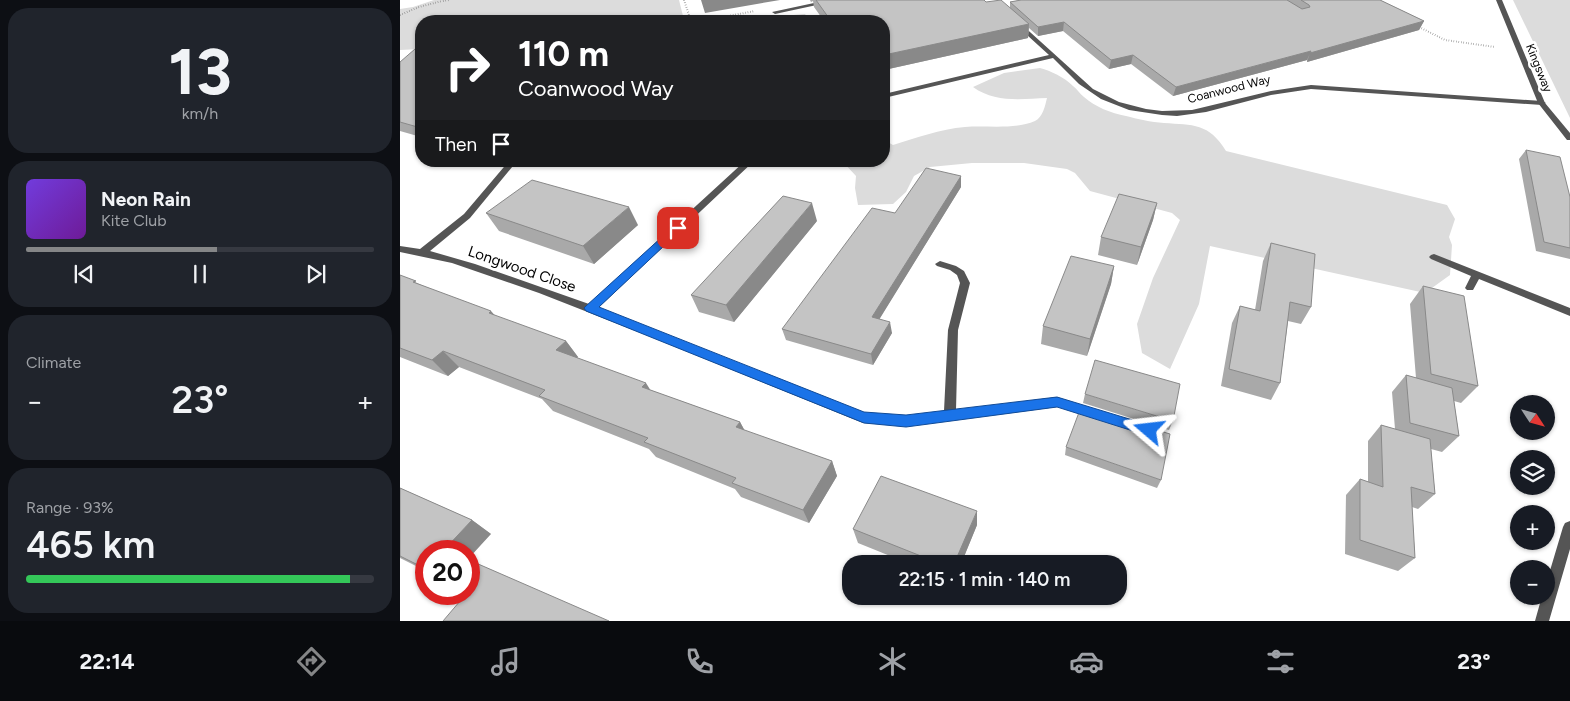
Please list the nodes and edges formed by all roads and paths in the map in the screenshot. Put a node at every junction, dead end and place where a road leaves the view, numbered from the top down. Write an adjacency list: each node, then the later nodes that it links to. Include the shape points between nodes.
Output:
1 (449, 0): 5 (path)
2 (684, 0): 8 (path)
3 (837, 0): 6 (street)
4 (1499, 0): 12 (street, Kingsway)
5 (442, 1): 7 (path)
6 (775, 12): 9 (path, via 764,10)
7 (400, 15)
8 (689, 15)
9 (736, 15)
10 (1012, 19): 13 (street, Coanwood Way)
11 (1413, 24): 12 (path, via 1445,40)
12 (1520, 50): 15 (street, Kingsway)
13 (1054, 56): 14 (street); 15 (street, Coanwood Way, via 1090,90 1110,101 1157,112 1204,110 1274,90 1311,87)
14 (890, 95)
15 (1542, 103): 16 (street, Kingsway)
16 (1570, 138)
17 (508, 167): 20 (street, via 466,216)
18 (743, 167): 25 (street)
19 (400, 249): 20 (street, Longwood Close)
20 (424, 252): 25 (street, Longwood Close)
21 (1434, 257): 23 (street)
22 (940, 264): 27 (street, via 960,273 965,283 953,330)
23 (1476, 274): 24 (street); 26 (street)
24 (1470, 288)
25 (590, 308): 27 (street, Longwood Close, via 864,418 906,421)
26 (1570, 312)
27 (950, 415): 28 (street, Longwood Close, via 1057,402)
28 (1103, 416)
29 (1570, 527): 30 (street)
30 (1542, 621)

